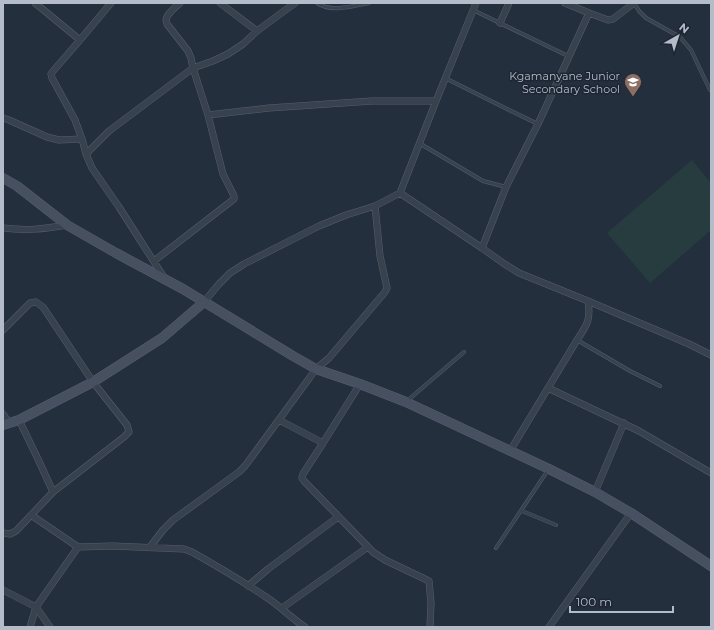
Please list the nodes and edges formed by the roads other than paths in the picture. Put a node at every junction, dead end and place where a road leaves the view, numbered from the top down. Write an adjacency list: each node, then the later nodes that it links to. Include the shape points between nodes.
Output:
1 (35, 3): 16 (street)
2 (111, 3): 16 (street)
3 (180, 3): 18 (street, via 165,21 188,51)
4 (220, 3): 15 (street)
5 (295, 3): 15 (street)
6 (317, 3): 7 (lane, via 332,9)
7 (369, 3)
8 (476, 3): 12 (street)
9 (509, 3): 14 (street)
10 (565, 3): 13 (street)
11 (634, 3): 13 (street, via 613,19 608,20); 20 (lane, via 646,18 680,37 691,50)
12 (473, 10): 14 (lane); 19 (street)
13 (589, 13): 17 (street)
14 (500, 23): 17 (lane)
15 (257, 31): 18 (street, via 228,54)
16 (80, 40): 25 (street, via 51,74 75,120)
17 (568, 56): 24 (street)
18 (193, 68): 22 (street); 27 (street, via 109,131)
19 (445, 78): 21 (street); 24 (lane)
20 (710, 90)
21 (436, 100): 22 (street, via 364,101); 26 (street)
22 (208, 115): 35 (street, via 223,174 234,199)
23 (3, 118): 25 (street, via 47,137)
24 (538, 124): 29 (street)
25 (82, 140): 27 (street)
26 (419, 143): 29 (lane, via 483,180); 30 (street)
27 (86, 154): 35 (street, via 92,168)
28 (3, 178): 32 (street)
29 (506, 187): 34 (street)
30 (400, 194): 31 (street); 34 (street)
31 (375, 206): 38 (street, via 318,226 244,264 230,273); 43 (street, via 379,249 387,288 329,358)
32 (67, 226): 33 (street, via 28,230); 36 (street)
33 (3, 228)
34 (482, 248): 37 (street, via 519,272)
35 (154, 261): 36 (street)
36 (166, 280): 38 (street)
37 (588, 301): 40 (street, via 590,313 586,327); 42 (street)
38 (204, 302): 43 (street); 44 (street, via 162,338)
39 (3, 330): 44 (street, via 30,303 36,302 43,307)
40 (576, 340): 46 (lane); 47 (street)
41 (464, 352): 48 (lane)
42 (711, 355)
43 (316, 369): 45 (street); 51 (street)
44 (93, 382): 50 (street); 58 (street, via 127,425 129,432)
45 (360, 384): 48 (street); 54 (street)
46 (660, 386)
47 (548, 388): 52 (street); 55 (street)
48 (406, 402): 55 (street)
49 (3, 414): 53 (street)
50 (19, 420): 53 (street); 58 (street)
51 (279, 420): 54 (street); 67 (street, via 239,472 173,520)
52 (624, 423): 57 (street); 59 (street)
53 (6, 424)
54 (323, 443): 63 (street, via 302,478)
55 (510, 451): 56 (street)
56 (549, 469): 59 (street); 60 (lane)
57 (711, 473)
58 (53, 492): 62 (street)
59 (595, 492): 61 (street)
60 (522, 511): 64 (lane); 69 (lane)
61 (632, 513): 70 (street); 79 (street)
62 (31, 515): 65 (street, via 16,531 10,534); 66 (street)
63 (338, 517): 68 (street); 71 (street)
64 (556, 525)
65 (3, 533)
66 (78, 547): 67 (street); 73 (street)
67 (150, 547): 71 (street, via 184,549 192,552)
68 (368, 547): 74 (street); 78 (street, via 385,560 429,581)
69 (496, 548)
70 (711, 566)
71 (248, 586): 74 (street)
72 (3, 590): 73 (street)
73 (36, 607): 75 (street); 76 (street)
74 (282, 608): 77 (street)
75 (30, 627)
76 (50, 627)
77 (305, 627)
78 (430, 627)
79 (549, 627)

